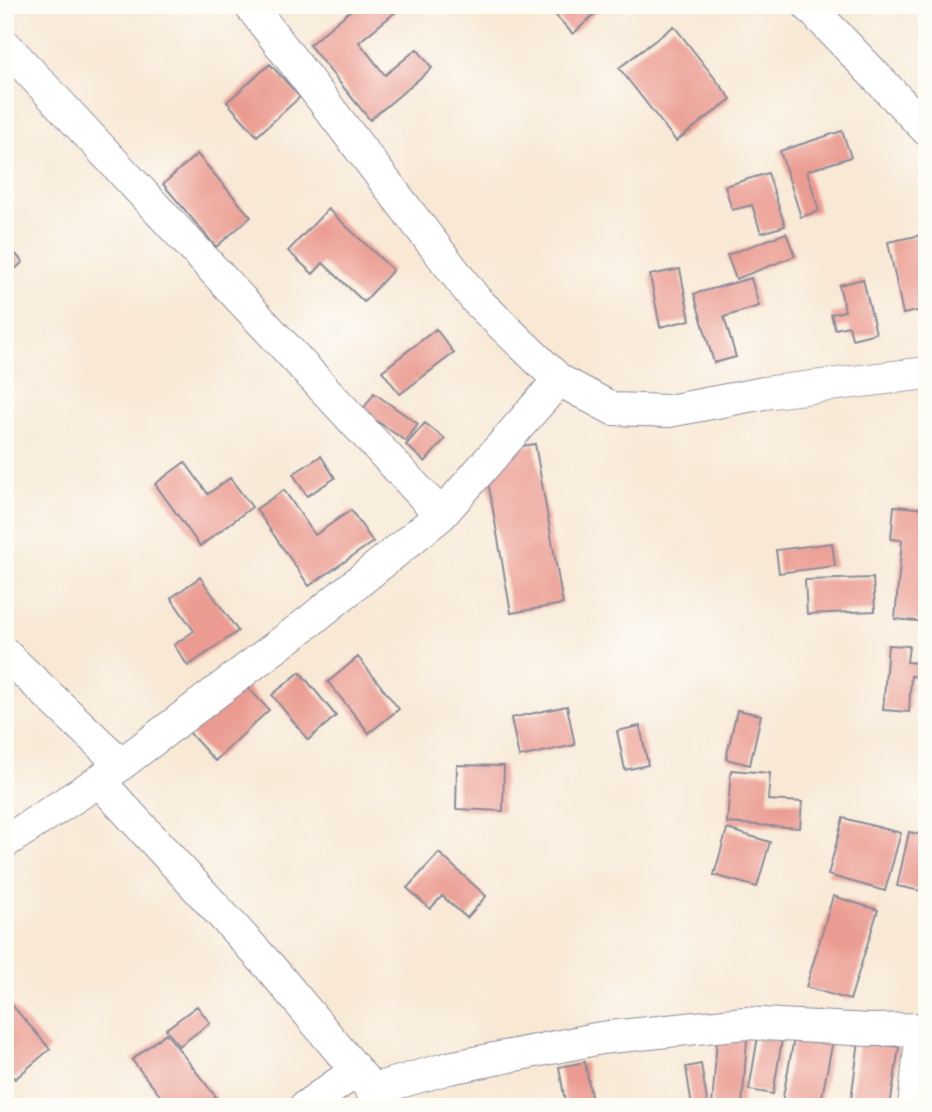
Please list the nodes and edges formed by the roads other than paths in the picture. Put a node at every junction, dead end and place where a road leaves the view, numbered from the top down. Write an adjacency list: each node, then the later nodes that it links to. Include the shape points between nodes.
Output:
1 (250, 5): 6 (street, via 476,300)
2 (808, 5): 4 (street)
3 (5, 45): 7 (street)
4 (927, 130)
5 (927, 373): 6 (street, via 764,393 669,411 613,409)
6 (559, 380): 7 (street)
7 (441, 515): 9 (street)
8 (5, 654): 9 (street)
9 (110, 772): 10 (street); 12 (street)
10 (5, 842)
11 (925, 1029): 12 (street, via 744,1023 601,1038 449,1068); 14 (street)
12 (371, 1089): 13 (street)
13 (305, 1107)
14 (914, 1107)

